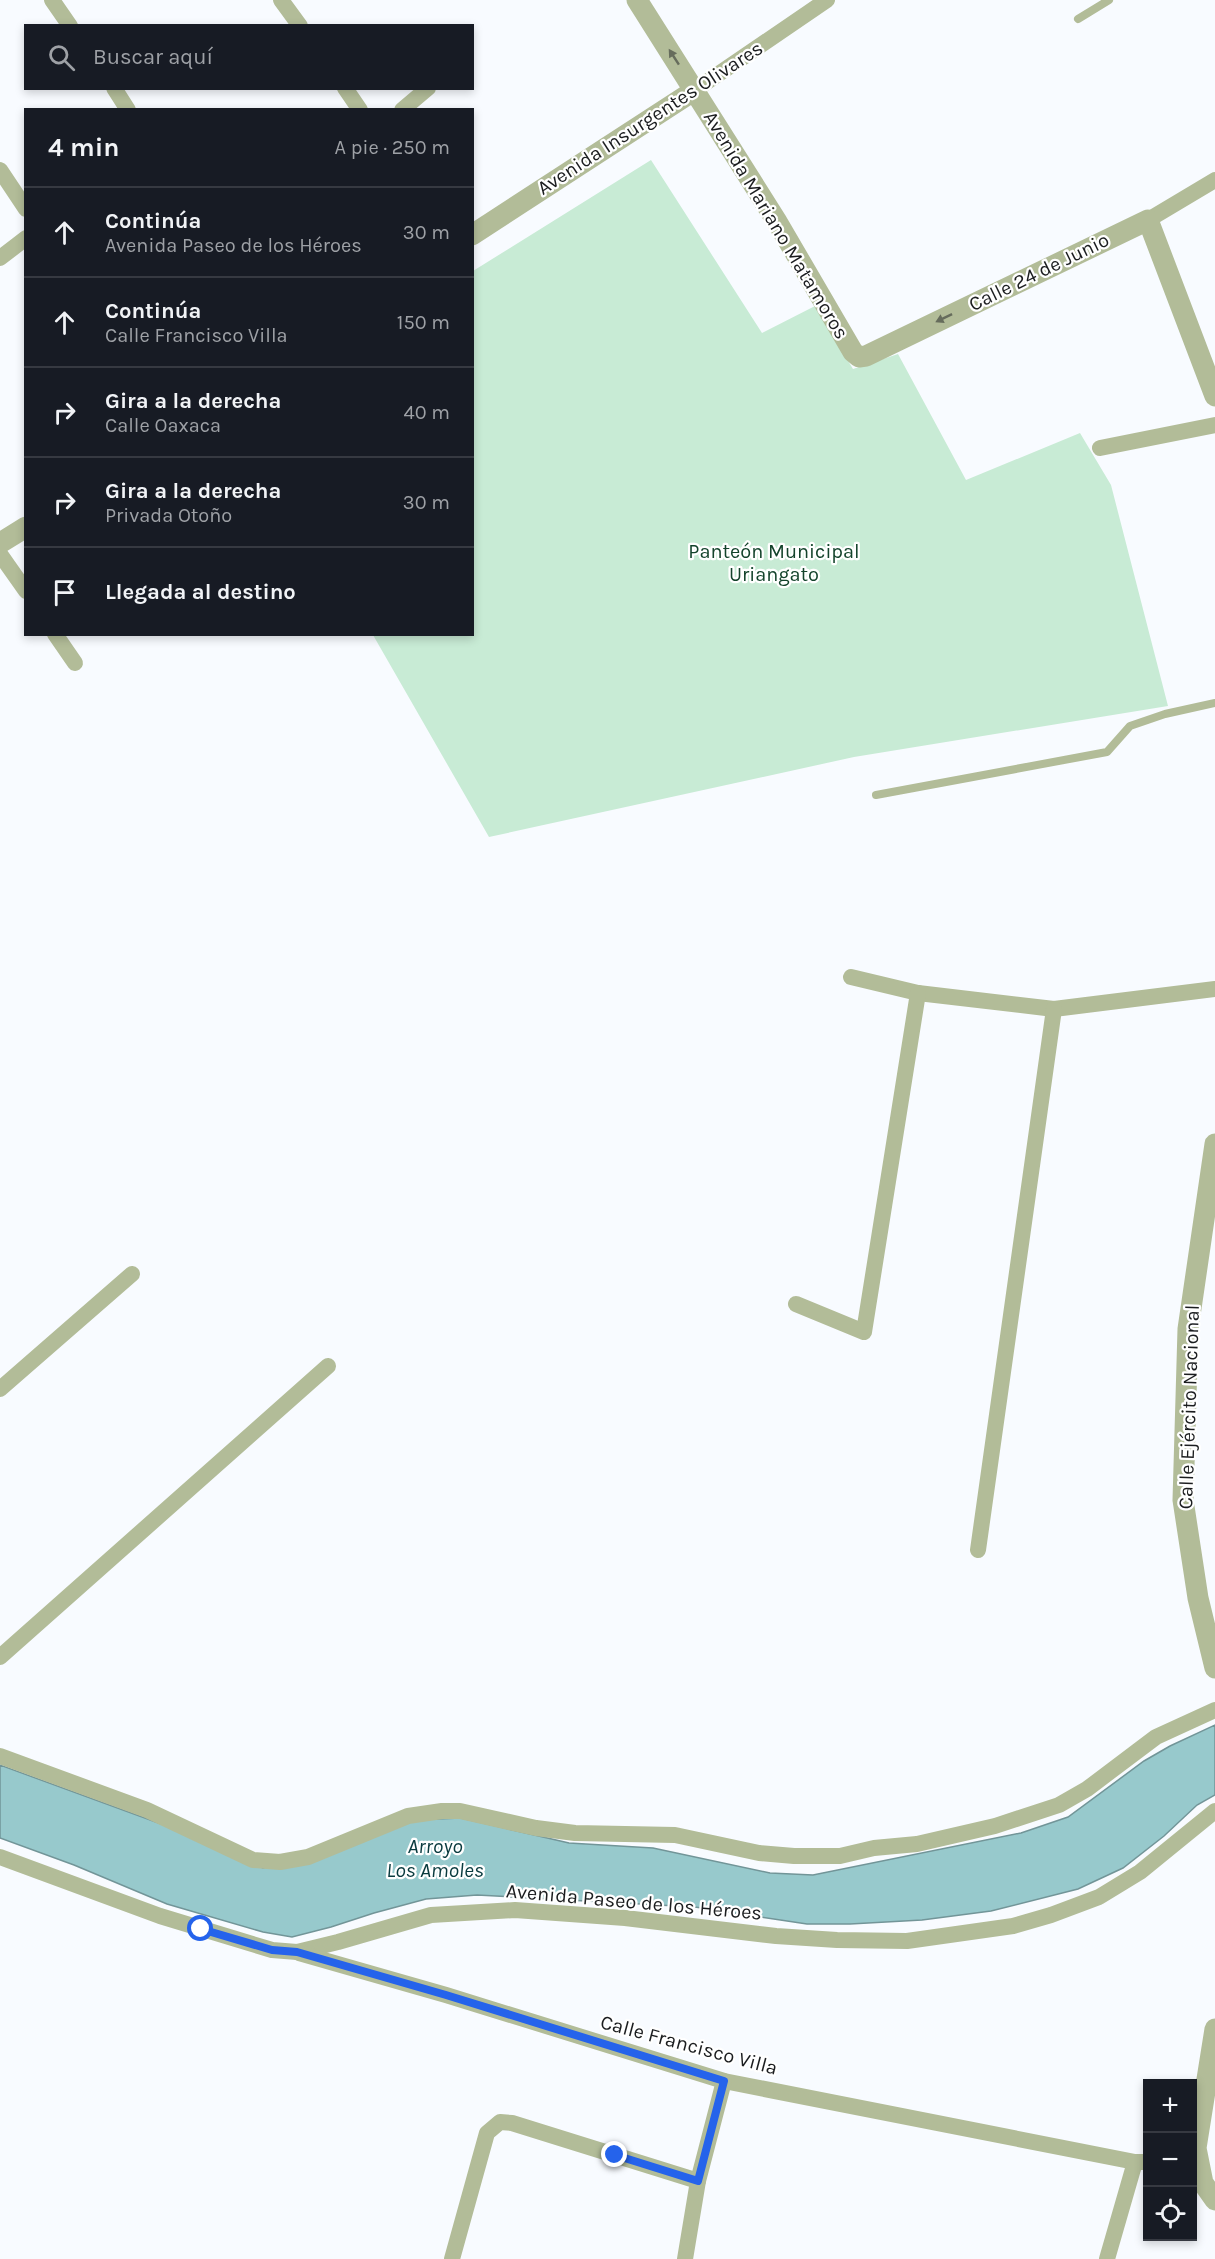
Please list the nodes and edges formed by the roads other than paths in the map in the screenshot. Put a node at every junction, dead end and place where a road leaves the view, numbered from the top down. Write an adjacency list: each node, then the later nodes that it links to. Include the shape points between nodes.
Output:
1 (52, 0): 7 (street)
2 (282, 0): 8 (street)
3 (637, 0): 12 (street, Avenida Mariano Matamoros, one-way to 3)
4 (827, 0): 12 (street, Avenida Insurgentes Olivares)
5 (1109, 0): 6 (lane)
6 (1078, 19)
7 (69, 24)
8 (299, 24)
9 (115, 90): 13 (street)
10 (346, 90): 14 (street)
11 (426, 90): 15 (street)
12 (695, 90): 20 (street, Avenida Insurgentes Olivares); 23 (street, Avenida Mariano Matamoros)
13 (127, 108)
14 (359, 108)
15 (404, 108)
16 (0, 170): 18 (street)
17 (1215, 180): 19 (street, Calle 24 de Junio)
18 (24, 206)
19 (1148, 220): 23 (street, Calle 24 de Junio, one-way to 23); 24 (street)
20 (474, 234)
21 (24, 240): 22 (street)
22 (0, 258)
23 (859, 357)
24 (1215, 396)
25 (1215, 425): 26 (street)
26 (1100, 448)
27 (24, 528): 28 (street)
28 (0, 543)
29 (0, 554): 30 (street)
30 (24, 588)
31 (56, 636): 32 (street)
32 (75, 663)
33 (1215, 703): 34 (lane, via 1130,726 1107,752)
34 (876, 795)
35 (851, 977): 37 (street)
36 (1215, 989): 38 (street)
37 (918, 993): 38 (street); 41 (street, via 864,1332)
38 (1054, 1009): 44 (street)
39 (1215, 1144): 46 (street, Calle Ejército Nacional, via 1188,1329 1183,1500 1198,1598)
40 (132, 1274): 43 (street)
41 (796, 1304)
42 (328, 1366): 45 (street)
43 (0, 1389)
44 (978, 1550)
45 (0, 1657)
46 (1215, 1668)
47 (1215, 1710): 48 (street, via 1156,1737 1059,1805 927,1842 840,1856 759,1852 675,1835 565,1832 442,1810 408,1816 308,1857 280,1862 253,1860 147,1810)
48 (0, 1756)
49 (1215, 1810): 51 (street, Avenida Paseo de los Héroes, via 1140,1872 1099,1897 1013,1926 907,1941 837,1940 515,1910 431,1915)
50 (0, 1857): 51 (street, Avenida Paseo de los Héroes, via 160,1916 272,1950)
51 (297, 1952): 53 (street, Calle Francisco Villa)
52 (1215, 2029): 54 (street)
53 (724, 2081): 57 (street, Calle Francisco Villa); 58 (street)
54 (1209, 2097): 55 (street)
55 (1197, 2139)
56 (1197, 2160): 59 (street, via 1203,2183)
57 (1141, 2162): 62 (street)
58 (698, 2181): 60 (street, via 500,2122 487,2133); 61 (street)
59 (1215, 2200)
60 (452, 2259)
61 (685, 2259)
62 (1107, 2259)

